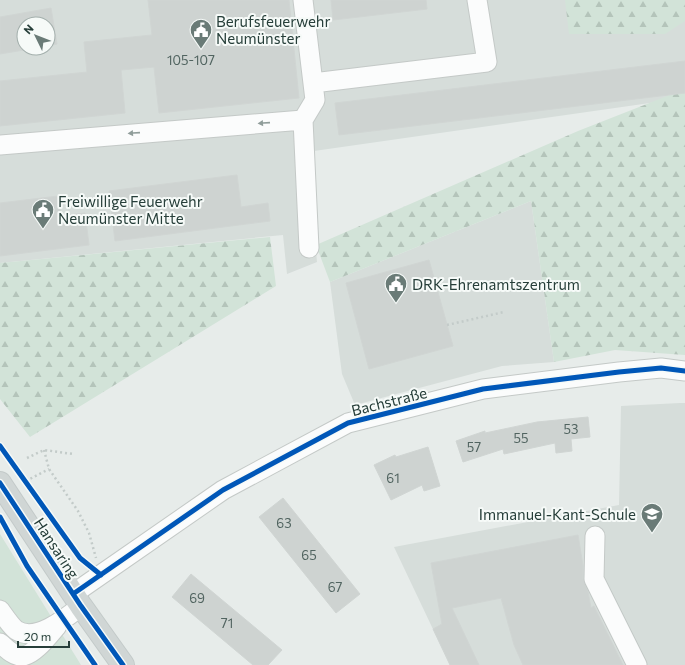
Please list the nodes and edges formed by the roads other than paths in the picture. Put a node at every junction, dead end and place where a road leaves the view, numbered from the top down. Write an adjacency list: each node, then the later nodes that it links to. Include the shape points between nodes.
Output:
1 (303, 0): 3 (street)
2 (477, 0): 3 (street, via 487,62)
3 (313, 82): 4 (street, via 315,100)
4 (303, 120): 5 (street, one-way to 5); 6 (street)
5 (0, 145)
6 (309, 248)
7 (685, 372): 10 (street, Bachstraße, via 661,368 483,389 348,423 223,490 101,575)
8 (0, 483): 10 (main road, Hansaring)
9 (594, 536): 15 (street, via 594,579)
10 (77, 600): 12 (street, Bachstraße); 14 (main road, Hansaring)
11 (0, 610): 12 (street, via 16,630 28,633 40,632)
12 (64, 620): 13 (street, via 40,645 26,655 16,655)
13 (0, 643)
14 (123, 665)
15 (637, 665)

